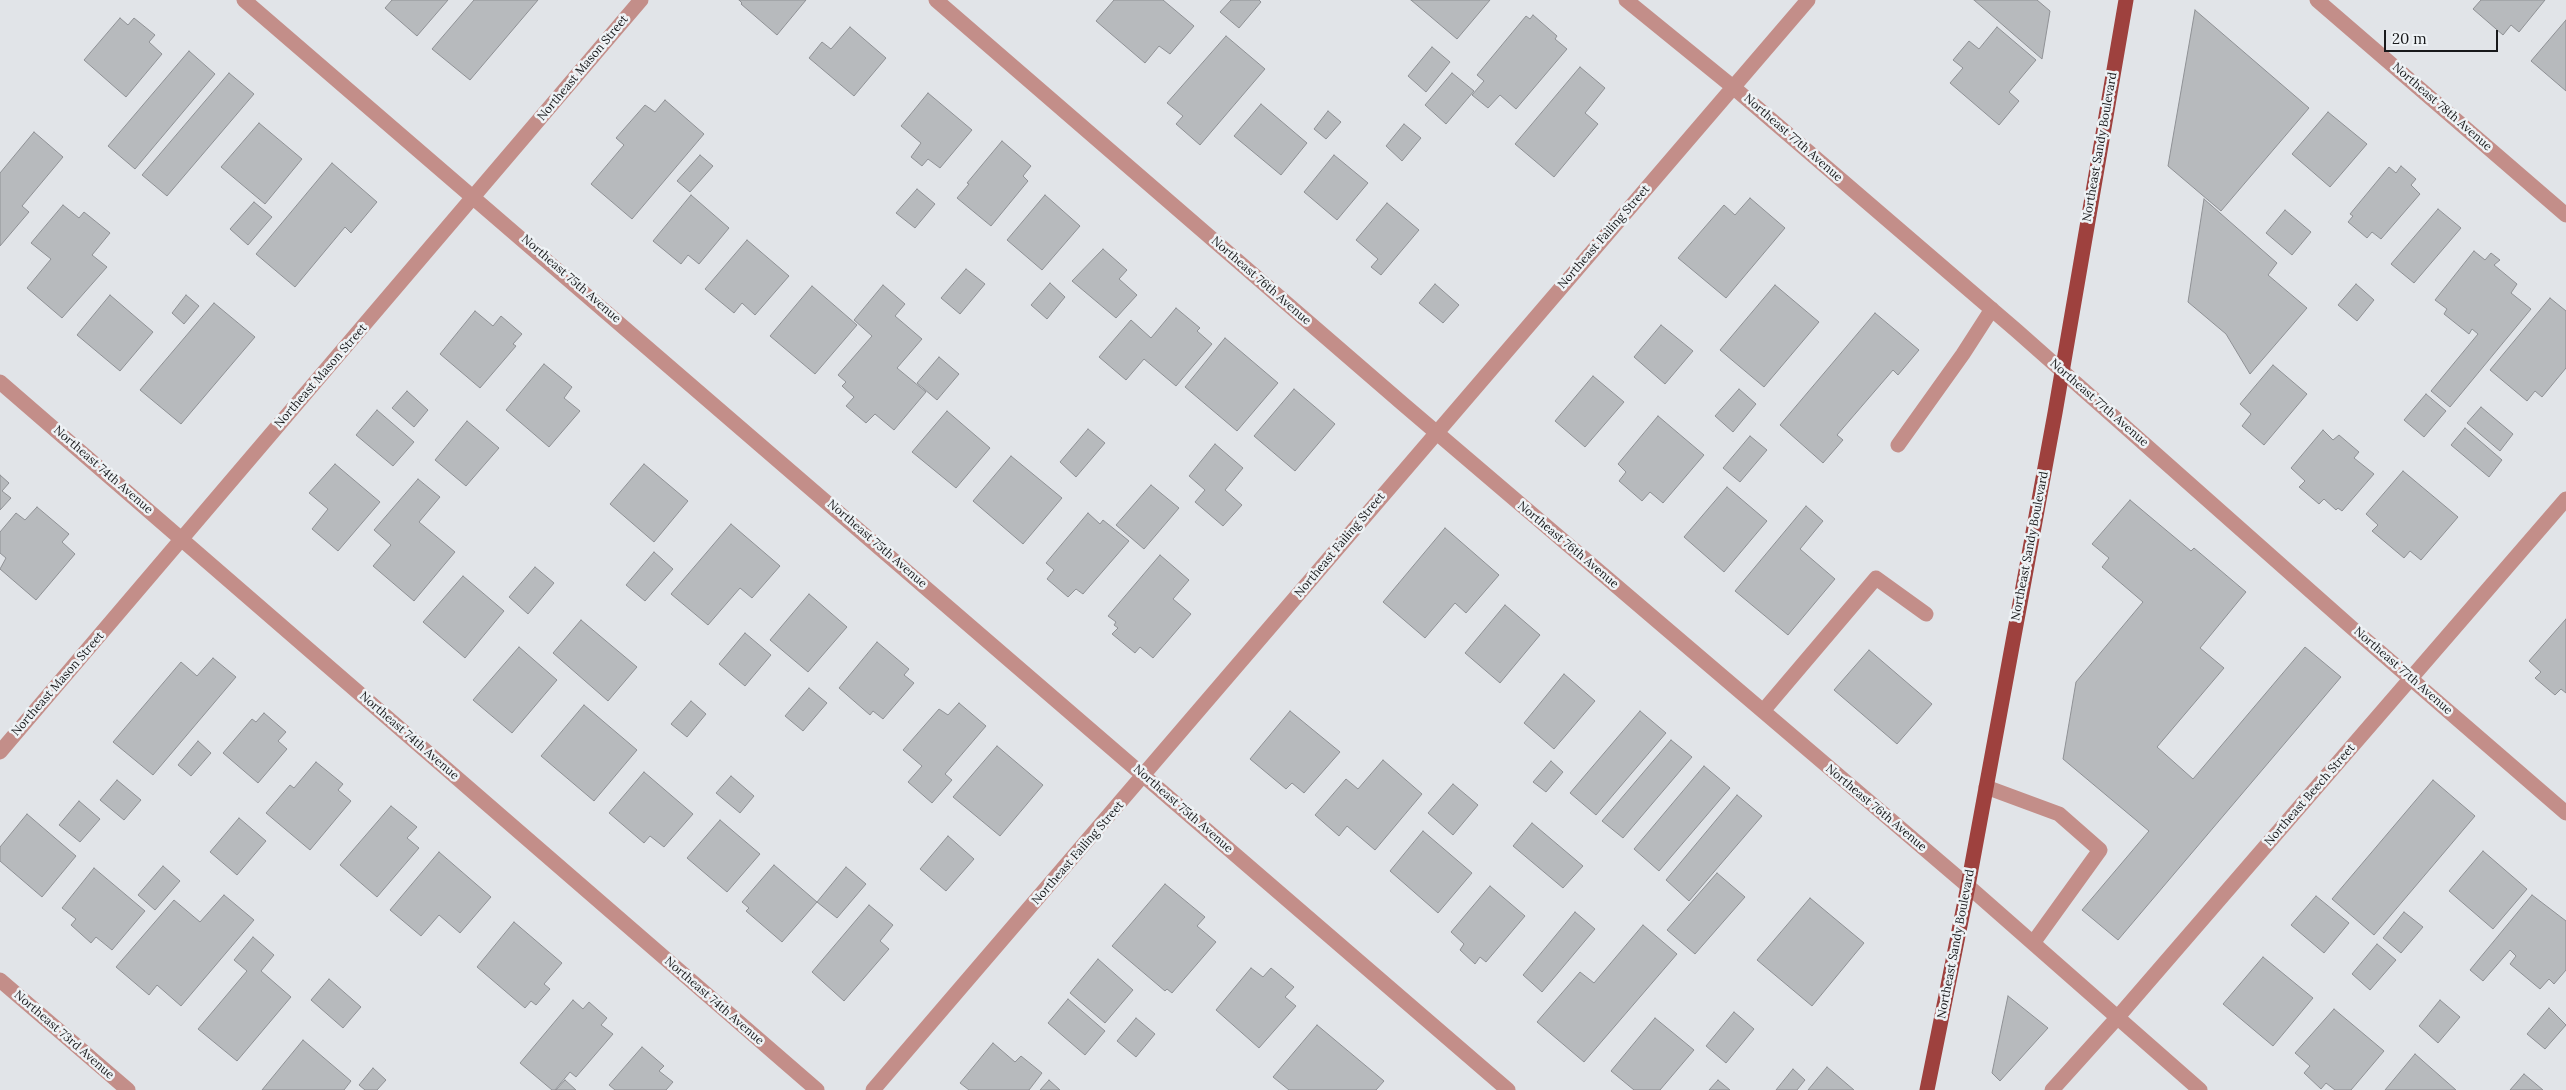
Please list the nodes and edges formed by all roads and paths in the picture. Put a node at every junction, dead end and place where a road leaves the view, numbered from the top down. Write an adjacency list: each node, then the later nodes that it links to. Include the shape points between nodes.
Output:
1 (244, 0): 9 (street, Northeast 75th Avenue)
2 (641, 0): 9 (street, Northeast Mason Street)
3 (936, 0): 14 (street, Northeast 76th Avenue)
4 (1626, 0): 8 (street, Northeast 77th Avenue)
5 (1808, 0): 8 (street, Northeast Failing Street)
6 (2126, 0): 12 (main road, Northeast Sandy Boulevard)
7 (2318, 0): 10 (street, Northeast 78th Avenue)
8 (1733, 87): 11 (street, Northeast 77th Avenue); 14 (street, Northeast Failing Street)
9 (474, 198): 17 (street, Northeast Mason Street); 22 (street, Northeast 75th Avenue)
10 (2566, 215)
11 (1992, 309): 12 (street, Northeast 77th Avenue); 15 (street)
12 (2062, 371): 19 (street, Northeast 77th Avenue); 23 (main road, Northeast Sandy Boulevard)
13 (0, 382): 17 (street, Northeast 74th Avenue)
14 (1436, 432): 20 (street, Northeast 76th Avenue); 22 (street, Northeast Failing Street)
15 (1898, 445)
16 (2566, 499): 19 (street, Northeast Beech Street)
17 (182, 539): 21 (street, Northeast Mason Street); 30 (street, Northeast 74th Avenue)
18 (1926, 614): 20 (street, via 1876,578)
19 (2412, 678): 24 (street, Northeast 77th Avenue); 28 (street, Northeast Beech Street)
20 (1763, 711): 25 (street, Northeast 76th Avenue)
21 (0, 752)
22 (1144, 775): 31 (street, Northeast Failing Street); 32 (street, Northeast 75th Avenue)
23 (1986, 787): 25 (main road, Northeast Sandy Boulevard); 26 (street, via 2059,814 2100,850)
24 (2566, 812)
25 (1968, 886): 26 (street, Northeast 76th Avenue); 33 (main road, Northeast Sandy Boulevard)
26 (2033, 943): 28 (street, Northeast 76th Avenue)
27 (0, 980): 29 (street, Northeast 73rd Avenue)
28 (2117, 1018): 34 (street, Northeast Beech Street); 35 (street, Northeast 76th Avenue)
29 (128, 1090)
30 (817, 1090)
31 (874, 1090)
32 (1508, 1090)
33 (1927, 1090)
34 (2052, 1090)
35 (2200, 1090)

